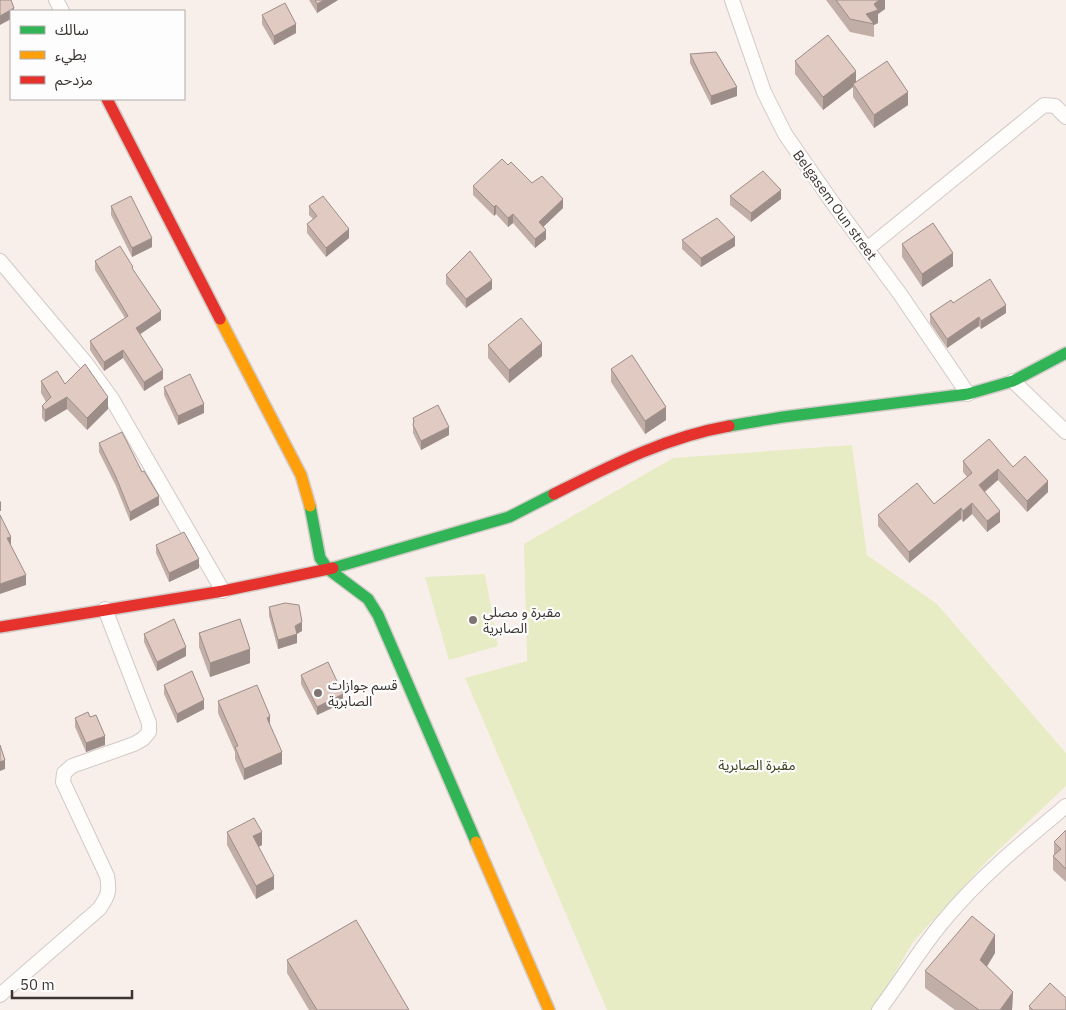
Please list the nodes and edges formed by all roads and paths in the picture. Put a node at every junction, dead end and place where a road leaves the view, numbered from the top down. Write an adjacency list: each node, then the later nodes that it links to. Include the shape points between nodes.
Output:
1 (732, 0): 4 (street, Belgasem Oun street, via 774,114)
2 (108, 100): 10 (street, via 301,475 320,558)
3 (1066, 116): 4 (street, via 1055,106 1044,105)
4 (867, 249): 8 (street, Belgasem Oun street)
5 (0, 261): 11 (street, via 85,362 112,400)
6 (1066, 354): 7 (street)
7 (1013, 381): 8 (street); 9 (street)
8 (968, 394): 10 (street, via 783,416 666,442 509,518)
9 (1066, 432)
10 (328, 568): 11 (street); 16 (street, via 368,599 378,615)
11 (224, 591): 12 (street)
12 (105, 609): 13 (street); 15 (street, via 149,723 149,732 134,744 72,766 64,773 63,782 107,876 109,889 99,909)
13 (0, 627)
14 (1066, 806): 17 (street, via 979,882 947,916)
15 (0, 995)
16 (548, 1010)
17 (879, 1010)

